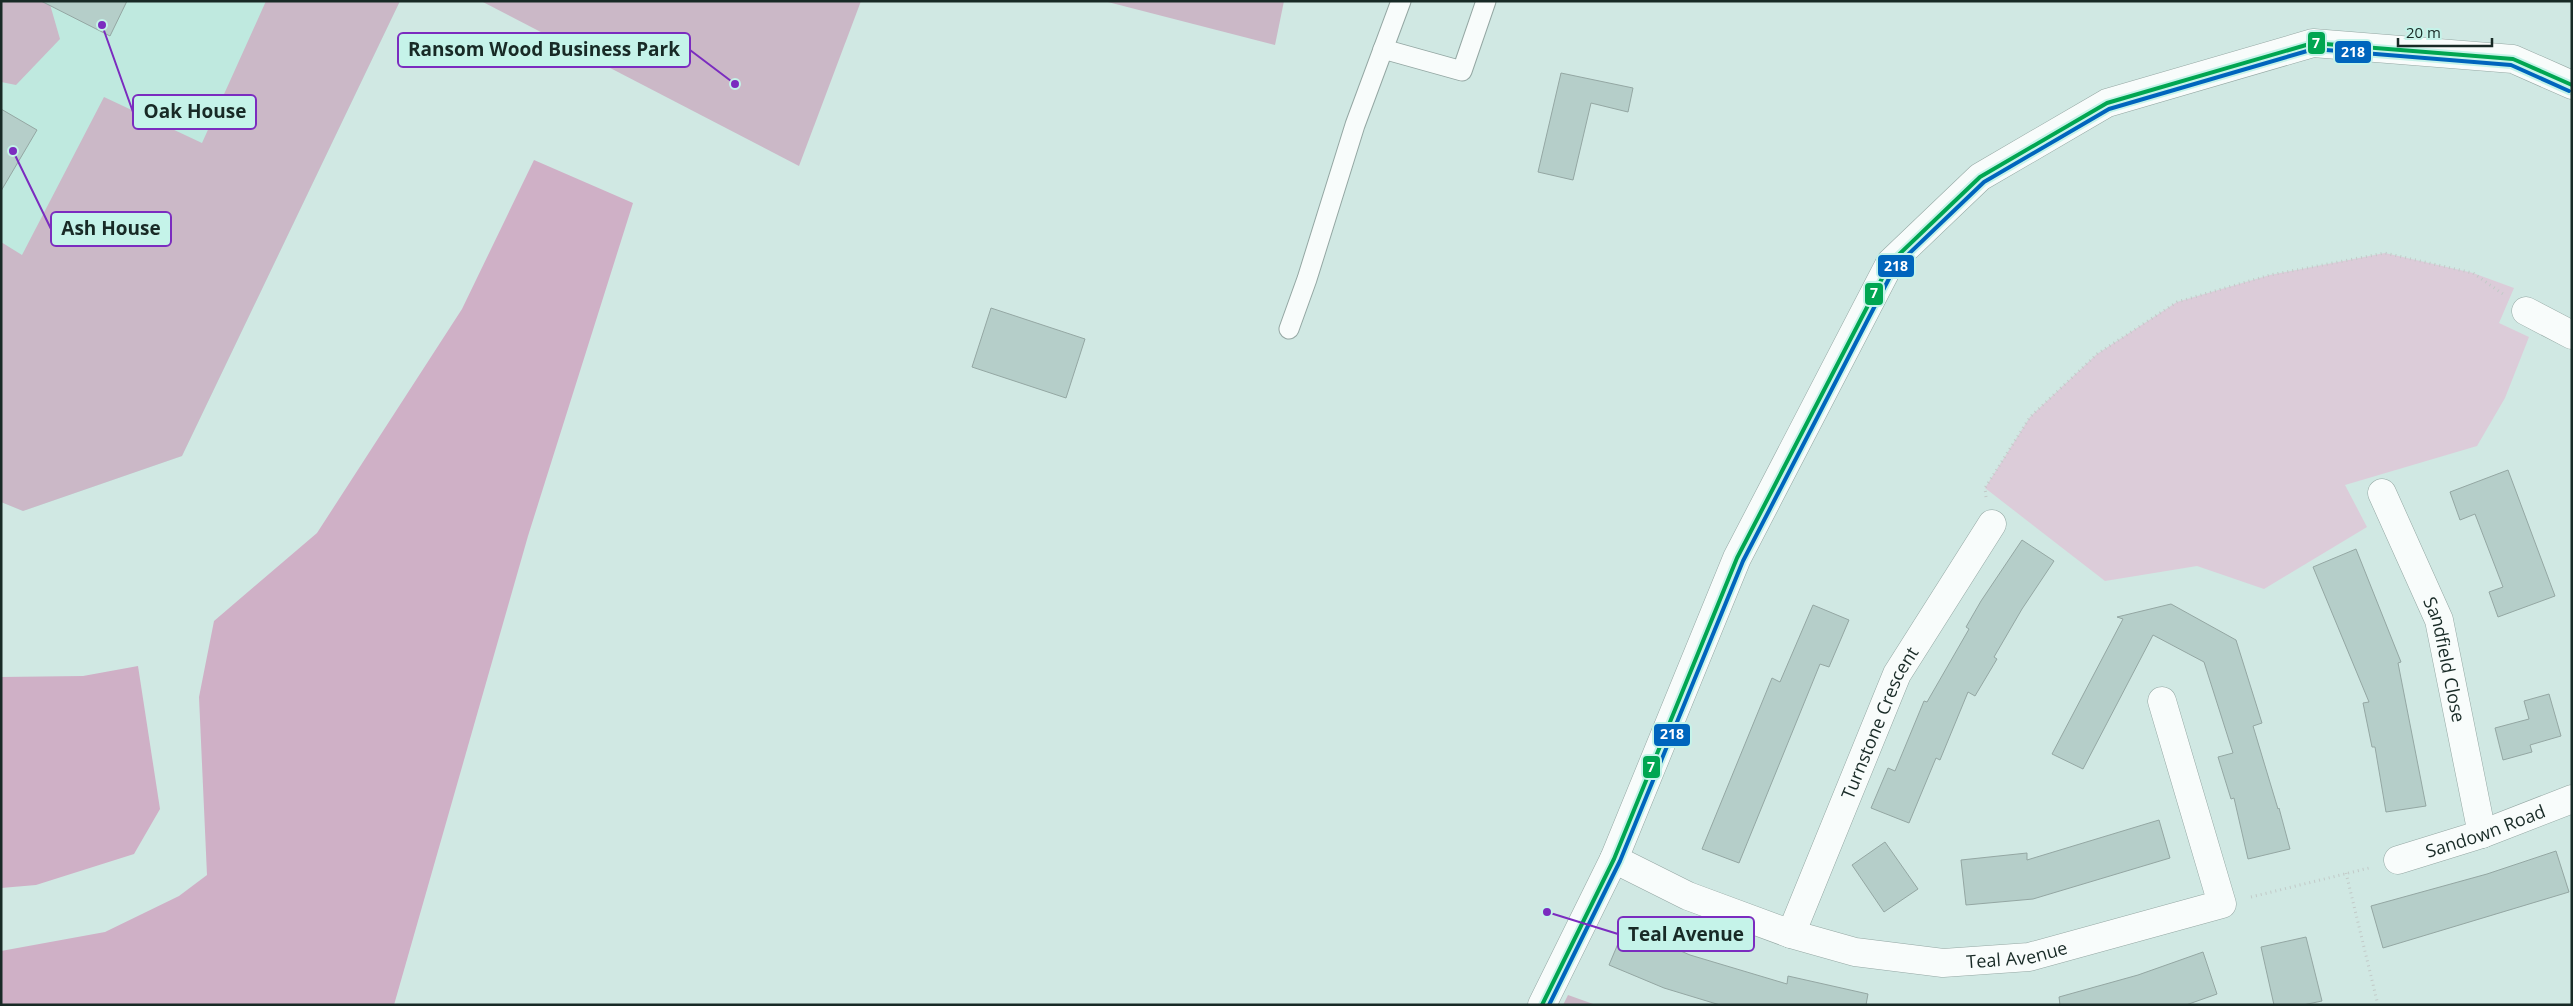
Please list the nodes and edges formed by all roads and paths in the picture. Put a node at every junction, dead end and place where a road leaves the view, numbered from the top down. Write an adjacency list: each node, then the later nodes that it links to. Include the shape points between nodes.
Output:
1 (1401, 1): 3 (lane)
2 (1486, 1): 3 (lane, via 1462,71)
3 (1383, 49): 6 (lane)
4 (2572, 85): 13 (street, via 2513,58 2313,42 2107,103 1980,178 1890,264 1737,558)
5 (2526, 311): 7 (street); 9 (path, via 2473,273 2385,253 2270,275 2177,302 2097,354 2030,417 1985,488)
6 (1289, 329)
7 (2572, 335)
8 (2382, 493): 12 (street, Sandfield Close, via 2439,620)
9 (1992, 524): 17 (street, Turnstone Crescent, via 1897,674)
10 (2162, 701): 16 (street)
11 (2572, 799): 12 (street, Sandown Road)
12 (2482, 834): 14 (street, Sandown Road)
13 (1614, 859): 17 (street, Teal Avenue, via 1688,896); 18 (street)
14 (2398, 860): 15 (path)
15 (2346, 873): 16 (path); 19 (path)
16 (2222, 904): 17 (street, Teal Avenue, via 2029,957 1943,963 1855,952)
17 (1792, 934)
18 (1542, 1005)
19 (2378, 1005)

